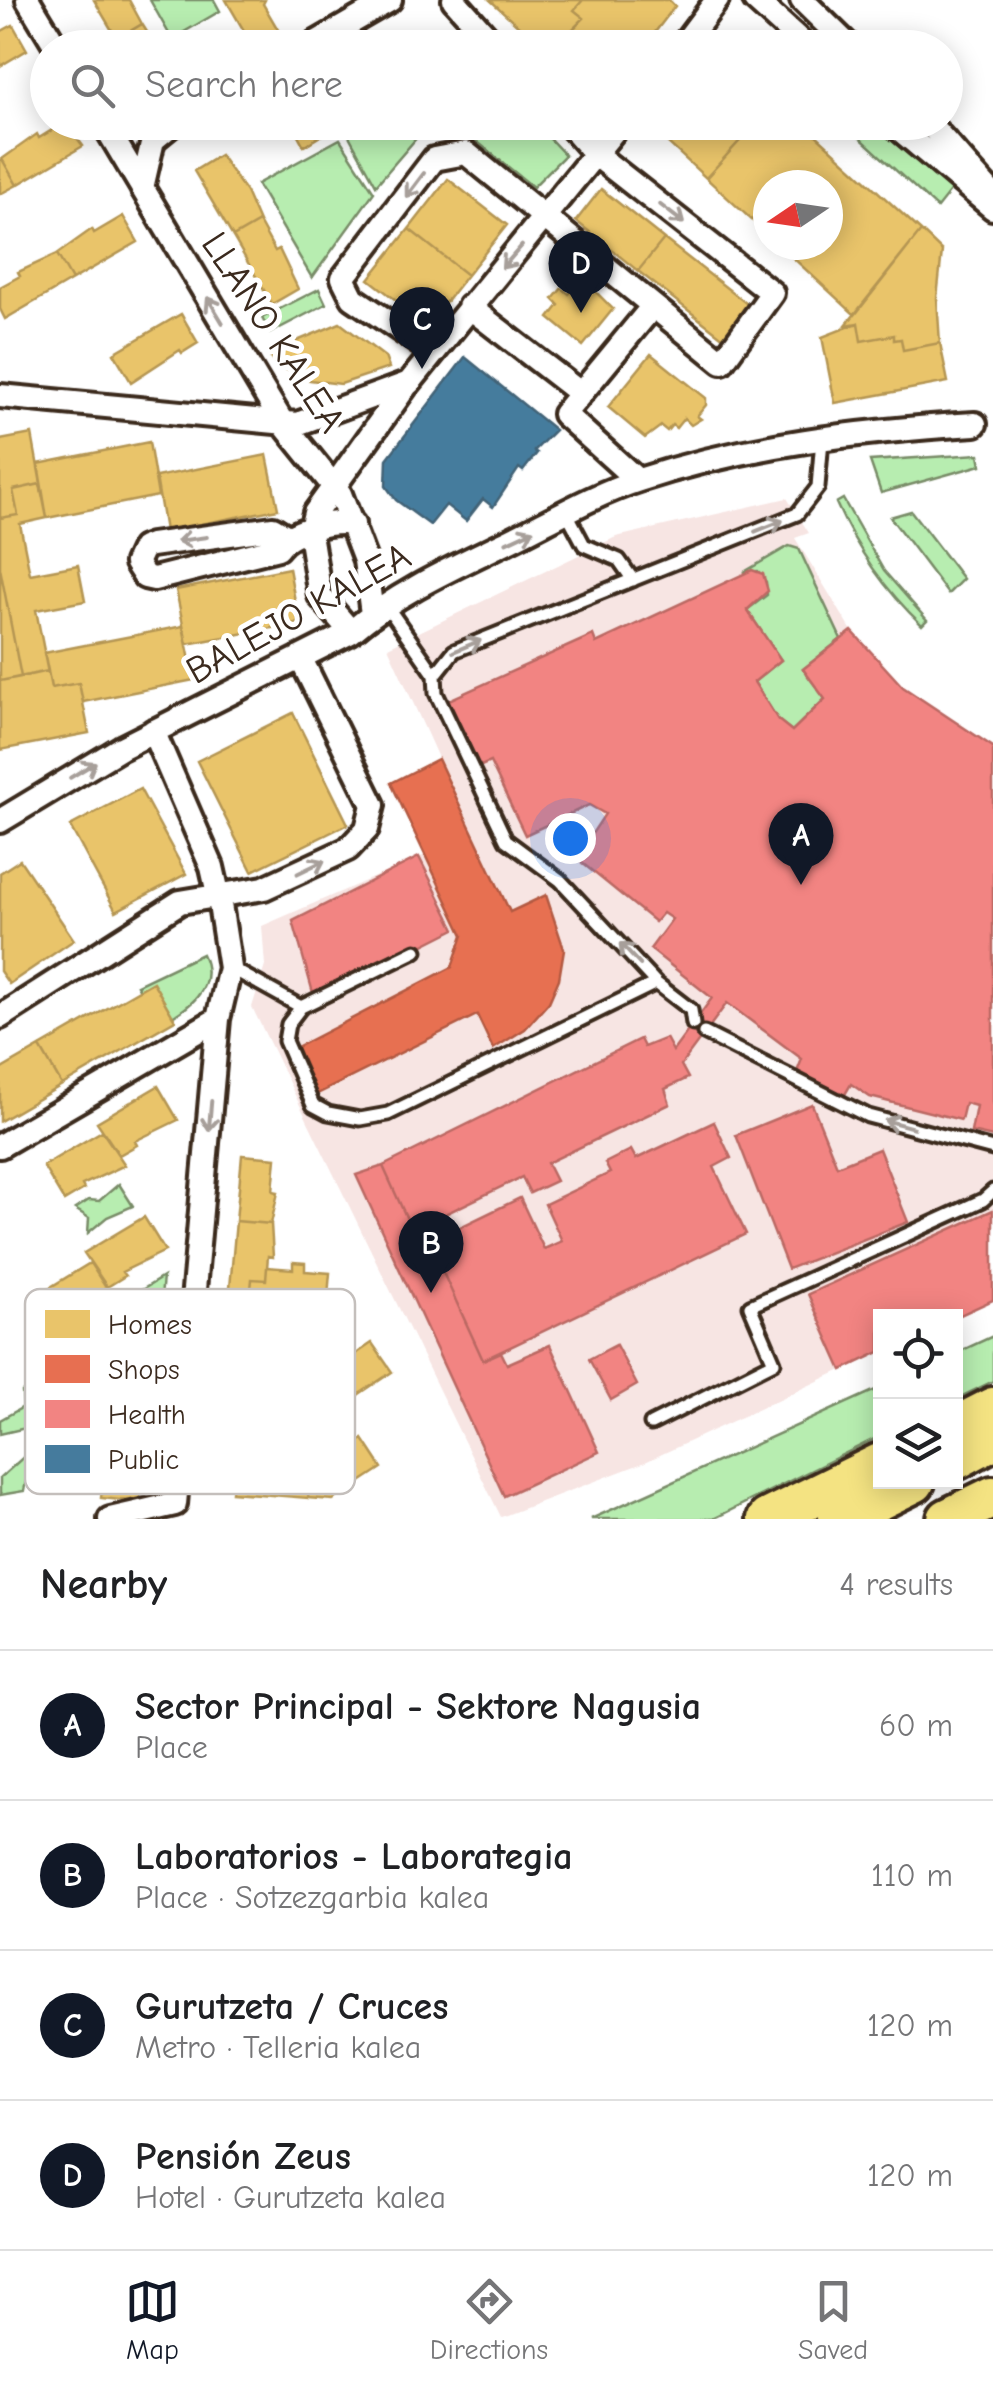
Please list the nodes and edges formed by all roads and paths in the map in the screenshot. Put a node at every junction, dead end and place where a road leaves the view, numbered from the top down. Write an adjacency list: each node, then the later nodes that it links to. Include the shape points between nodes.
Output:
1 (28, 0): 7 (street)
2 (390, 0): 8 (street)
3 (454, 0): 9 (street)
4 (717, 0): 10 (street)
5 (754, 0): 11 (street)
6 (802, 0): 12 (street)
7 (46, 30)
8 (338, 30)
9 (482, 30)
10 (694, 30)
11 (788, 30)
12 (833, 30)
13 (113, 140): 20 (street, LLANO KALEA)
14 (153, 140): 20 (street)
15 (583, 140): 19 (street)
16 (606, 140): 19 (street)
17 (913, 140): 22 (street)
18 (944, 140): 21 (street)
19 (595, 154): 23 (street); 24 (street, one-way to 24, via 772,294 722,362)
20 (142, 188): 28 (street, LLANO KALEA, one-way to 20)
21 (993, 195)
22 (993, 208)
23 (545, 220): 24 (street); 25 (street, one-way to 25); 26 (street, one-way to 26, via 466,153 434,159 343,278 353,298)
24 (653, 306): 29 (street)
25 (469, 308): 26 (street); 29 (street)
26 (433, 352): 27 (street)
27 (409, 383): 31 (street); 36 (street)
28 (266, 393): 31 (street); 32 (street, LLANO KALEA)
29 (580, 394): 35 (street, via 564,414)
30 (0, 396): 32 (street)
31 (327, 414): 32 (street)
32 (282, 422): 36 (street, LLANO KALEA)
33 (975, 424): 34 (street, BALEJO KALEA)
34 (822, 438): 35 (street, BALEJO KALEA); 41 (lane, one-way to 34, via 797,514 818,487)
35 (637, 480): 37 (street, BALEJO KALEA)
36 (336, 486): 38 (street); 39 (street, LLANO KALEA, via 315,513)
37 (567, 513): 41 (lane, via 584,545 620,560); 42 (street, BALEJO KALEA, one-way to 37)
38 (353, 524): 39 (street); 42 (street)
39 (310, 533): 40 (street); 43 (street, via 320,596)
40 (286, 536): 40 (street, one-way to 40, via 273,528 151,545 136,562 144,577 154,579 278,548)
41 (633, 580): 45 (lane, one-way to 41, via 454,651)
42 (379, 610): 43 (street, BALEJO KALEA); 45 (lane)
43 (351, 632): 44 (street, BALEJO KALEA)
44 (301, 659): 46 (street, BALEJO KALEA); 48 (street, one-way to 44, via 305,870 348,849 367,829 373,804)
45 (435, 674): 51 (lane, one-way to 45, via 560,880 506,840 436,692)
46 (153, 731): 47 (street, BALEJO KALEA, one-way to 46); 48 (street)
47 (0, 821)
48 (219, 898): 50 (street); 53 (street, via 180,902)
49 (416, 951): 52 (lane)
50 (230, 968): 52 (lane); 54 (street)
51 (656, 983): 52 (lane, via 388,1114 360,1118 313,1105 285,1041); 55 (lane, via 691,1010)
52 (302, 1006)
53 (0, 1018)
54 (218, 1019): 57 (street); 60 (street, one-way to 60)
55 (692, 1024)
56 (704, 1033): 58 (lane, one-way to 56, via 868,1116)
57 (0, 1146)
58 (993, 1149)
59 (993, 1191): 63 (lane, via 750,1306 774,1362)
60 (194, 1289)
61 (993, 1408): 62 (highway)
62 (963, 1423)
63 (651, 1424)
64 (993, 1439): 65 (highway)
65 (963, 1455)
66 (873, 1467): 71 (highway)
67 (900, 1489): 72 (highway)
68 (993, 1496): 73 (highway)
69 (174, 1511): 70 (street)
70 (110, 1519)
71 (768, 1519)
72 (839, 1519)
73 (948, 1519)

